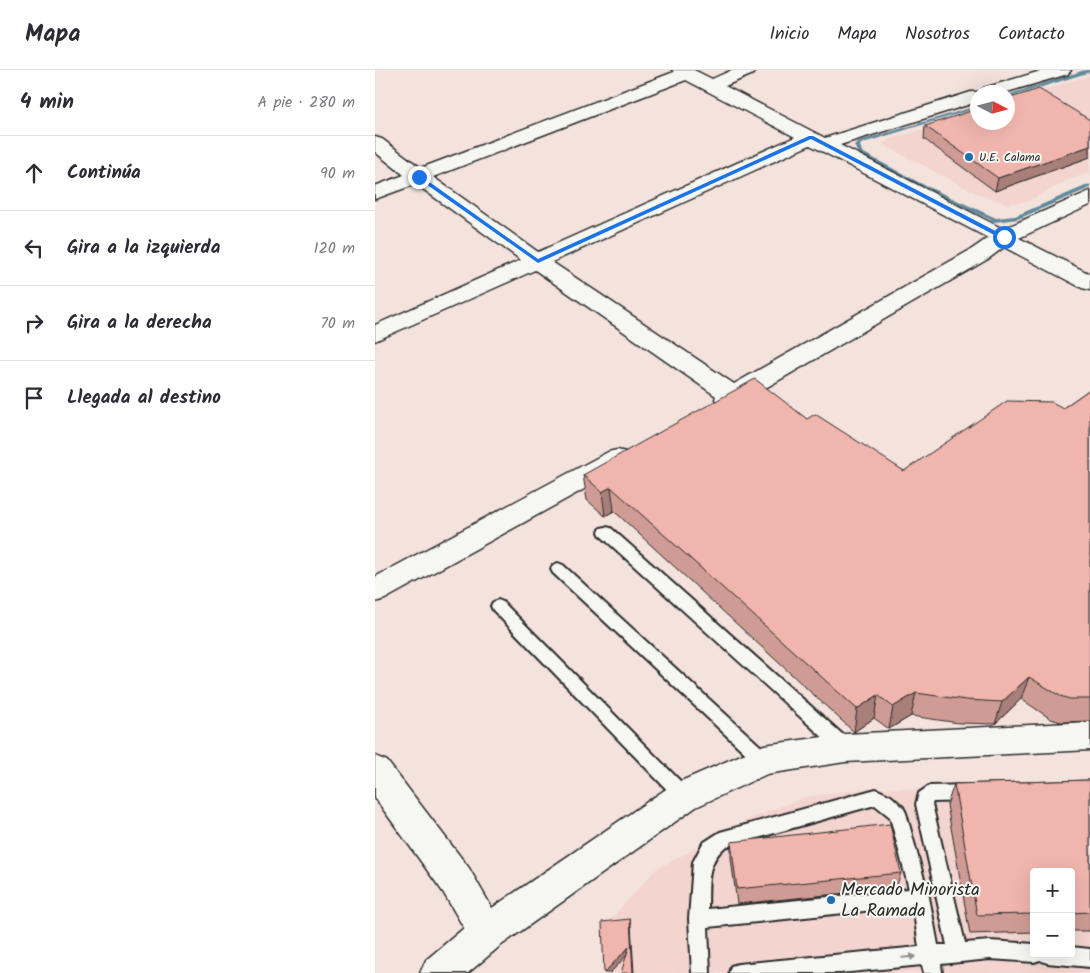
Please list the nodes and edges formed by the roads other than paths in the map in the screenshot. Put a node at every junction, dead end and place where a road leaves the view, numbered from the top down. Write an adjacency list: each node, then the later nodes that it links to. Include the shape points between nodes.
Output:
1 (747, 70): 5 (street)
2 (1062, 70): 4 (street)
3 (684, 72): 5 (street); 9 (street)
4 (1013, 85)
5 (710, 86): 7 (street)
6 (970, 98): 7 (street)
7 (817, 141): 12 (street); 13 (street)
8 (375, 143): 9 (street)
9 (419, 177): 10 (street); 13 (street)
10 (375, 193)
11 (1090, 197): 12 (street)
12 (1004, 237): 14 (street); 16 (street, via 980,254)
13 (538, 262): 15 (street); 16 (street)
14 (1090, 283)
15 (375, 334)
16 (733, 396): 17 (street)
17 (706, 410)
18 (637, 448): 21 (street)
19 (606, 532): 24 (lane)
20 (558, 569): 25 (lane)
21 (375, 591)
22 (498, 606): 28 (lane)
23 (1090, 736): 24 (street)
24 (845, 748): 25 (street)
25 (765, 760): 28 (street)
26 (375, 772): 31 (street, via 456,880)
27 (986, 792): 32 (lane, via 929,794 925,798)
28 (684, 796): 31 (street)
29 (919, 897): 30 (lane); 30 (lane, via 897,813 876,797 720,840 709,849 702,862); 36 (lane)
30 (698, 919): 38 (lane)
31 (487, 933): 37 (street)
32 (959, 952): 33 (lane); 36 (lane)
33 (1030, 953)
34 (1075, 957): 35 (lane)
35 (1090, 958)
36 (932, 964): 39 (lane, one-way to 36)
37 (439, 973)
38 (701, 973)
39 (738, 973)

